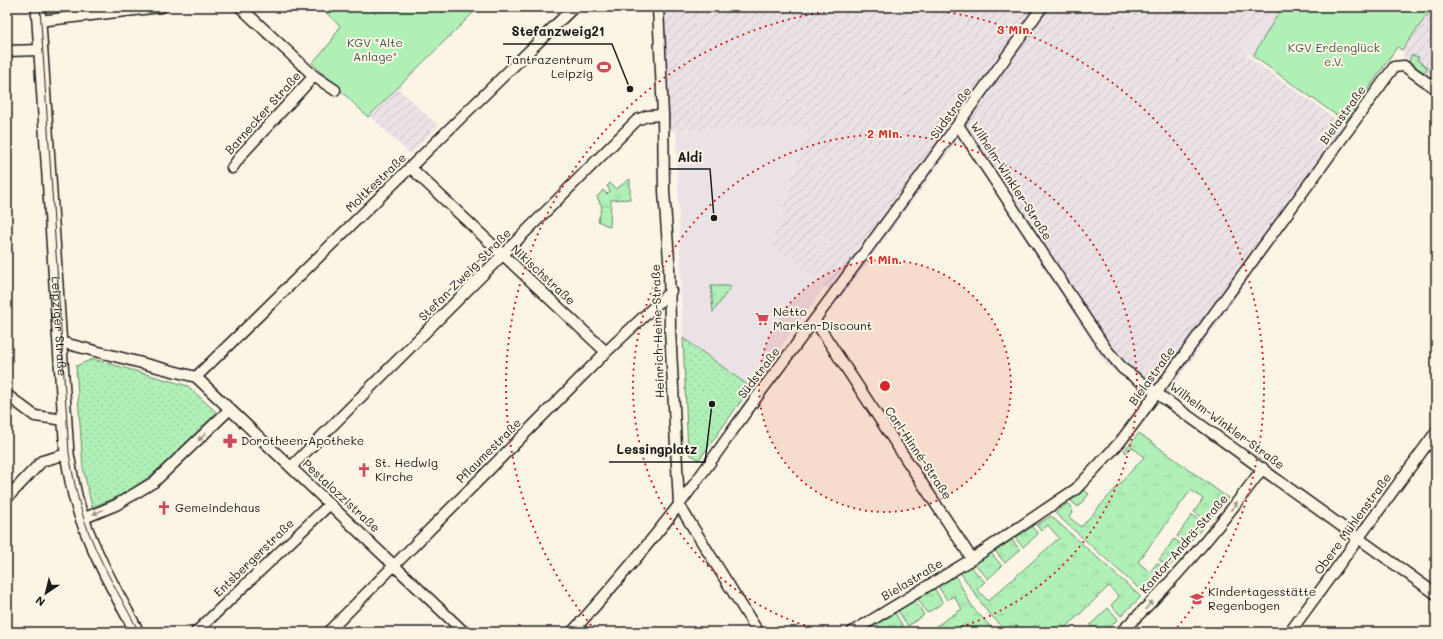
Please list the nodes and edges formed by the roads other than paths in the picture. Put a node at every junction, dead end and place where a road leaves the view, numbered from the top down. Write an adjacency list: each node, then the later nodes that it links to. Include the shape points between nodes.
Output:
1 (38, 7): 7 (street, Leipziger Straße)
2 (161, 7): 7 (street)
3 (240, 7): 10 (street, Barnecker Straße)
4 (574, 7): 15 (street, Moltkestraße)
5 (658, 7): 13 (street, Heinrich-Heine-Straße)
6 (1042, 7): 14 (street, Südstraße)
7 (39, 21): 8 (street, Leipziger Straße)
8 (40, 50): 9 (street); 20 (street, Leipziger Straße)
9 (7, 51)
10 (314, 76): 12 (street, Barnecker Straße); 16 (street, Barnecker Straße)
11 (1436, 89): 23 (street, Bielastraße, via 1404,66 1394,67)
12 (335, 90)
13 (663, 115): 17 (street, Stefan-Zweig-Straße, via 637,120); 18 (street, Heinrich-Heine-Straße, via 664,191)
14 (958, 125): 19 (street, Südstraße); 23 (street, Wilhelm-Winkler-Straße, via 1106,349 1123,369)
15 (410, 167): 17 (street, Nikischstraße); 22 (street, Moltkestraße)
16 (232, 168)
17 (503, 256): 21 (street, Nikischstraße); 29 (street, Stefan-Zweig-Straße)
18 (671, 292): 21 (street, Pflaumestraße); 33 (street, Heinrich-Heine-Straße, via 670,337)
19 (815, 321): 33 (street, Südstraße); 36 (street, Carl-Hinné-Straße)
20 (60, 342): 22 (street, Pestalozzistraße); 26 (street, Leipziger Straße)
21 (606, 352): 37 (street, Pflaumestraße)
22 (196, 377): 25 (street, Pestalozzistraße)
23 (1156, 392): 30 (street, Wilhelm-Winkler-Straße); 36 (street, Bielastraße, via 1120,442 1076,489)
24 (7, 395): 26 (street, via 35,416)
25 (230, 409): 29 (street, Pestalozzistraße); 34 (street, one-way to 34, via 154,482 116,505)
26 (65, 420): 28 (street, Leipziger Straße)
27 (1436, 432): 35 (street, Obere Mühlenstraße)
28 (68, 454): 31 (street, via 42,461); 34 (street, Leipziger Straße)
29 (291, 467): 32 (street, Pestalozzistraße)
30 (1263, 468): 35 (street, Wilhelm-Winkler-Straße); 46 (street, Kantor-Andrä-Straße, one-way to 30, via 1220,524)
31 (7, 498)
32 (330, 504): 37 (street, Pestalozzistraße); 40 (street, Entsbergerstraße)
33 (679, 505): 43 (street, Südstraße, via 620,579); 44 (street, Heinrich-Heine-Straße)
34 (82, 519): 39 (street, Leipziger Straße, via 97,557)
35 (1359, 538): 38 (street, Wilhelm-Winkler-Straße); 47 (street, Obere Mühlenstraße)
36 (972, 559): 45 (street, Bielastraße)
37 (394, 565): 41 (street, Pflaumestraße); 42 (street, Pestalozzistraße)
38 (1436, 594)
39 (137, 632)
40 (196, 632)
41 (328, 632)
42 (464, 632)
43 (572, 632)
44 (758, 632)
45 (852, 632)
46 (1121, 632)
47 (1290, 632)

